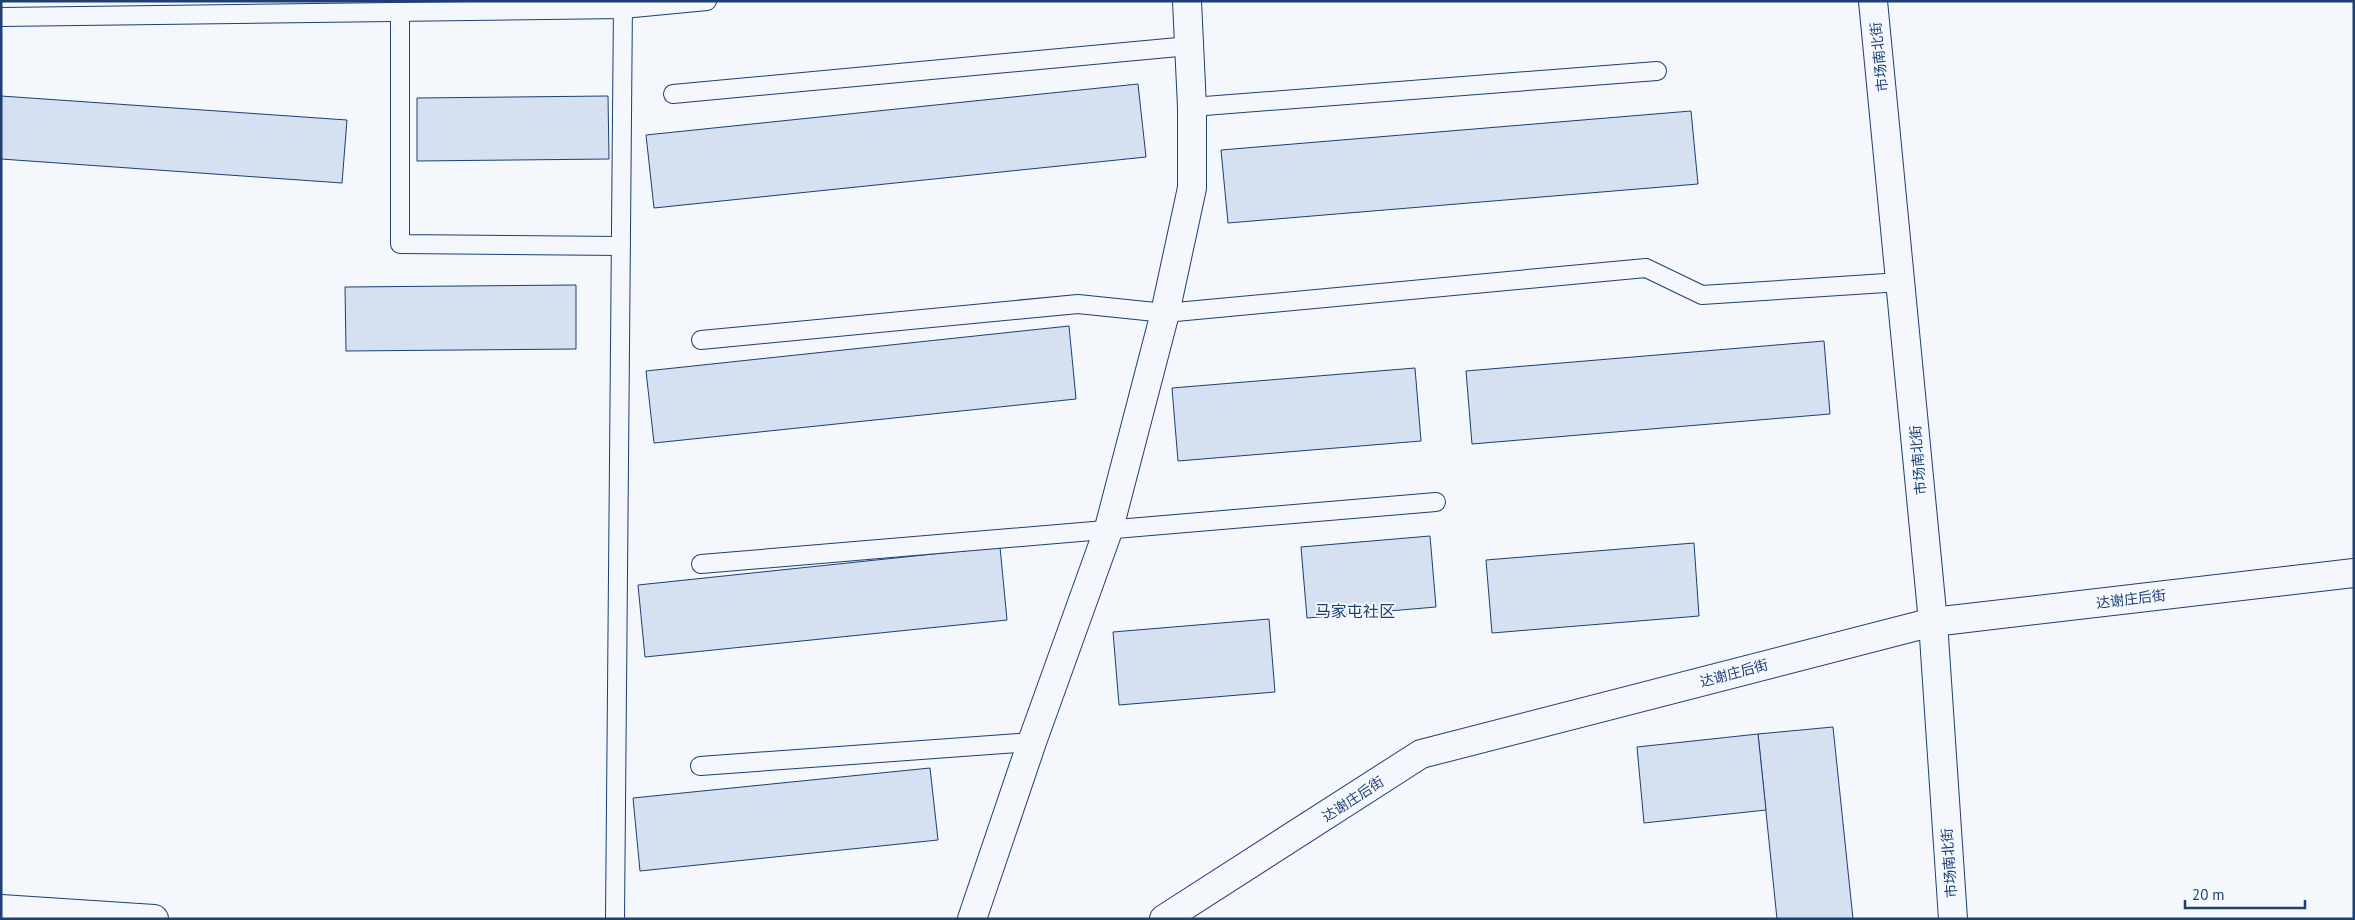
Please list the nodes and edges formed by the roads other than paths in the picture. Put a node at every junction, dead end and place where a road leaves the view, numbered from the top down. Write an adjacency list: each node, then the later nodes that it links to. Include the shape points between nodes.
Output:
1 (707, 1): 4 (lane)
2 (1187, 1): 7 (street)
3 (1874, 1): 12 (street, 市场南北街)
4 (623, 5): 5 (lane); 11 (lane)
5 (400, 12): 6 (lane); 11 (lane, via 400,244)
6 (1, 17)
7 (1189, 46): 9 (lane); 10 (street)
8 (1657, 71): 10 (lane)
9 (673, 94)
10 (1192, 107): 13 (street, via 1192,188)
11 (621, 246): 24 (lane)
12 (1901, 282): 13 (lane, via 1702,295 1646,268); 19 (street, 市场南北街)
13 (1165, 313): 14 (lane, via 1078,304); 16 (street)
14 (701, 340)
15 (1436, 502): 16 (lane)
16 (1109, 528): 17 (lane); 20 (street)
17 (701, 564)
18 (2354, 573): 19 (street, 达谢庄后街)
19 (1933, 622): 26 (street, 达谢庄后街, via 1421,754); 27 (street, 市场南北街)
20 (1032, 742): 21 (lane); 25 (street)
21 (700, 766)
22 (1, 909): 23 (street)
23 (154, 919)
24 (615, 919)
25 (972, 919)
26 (1164, 919)
27 (1953, 919)

